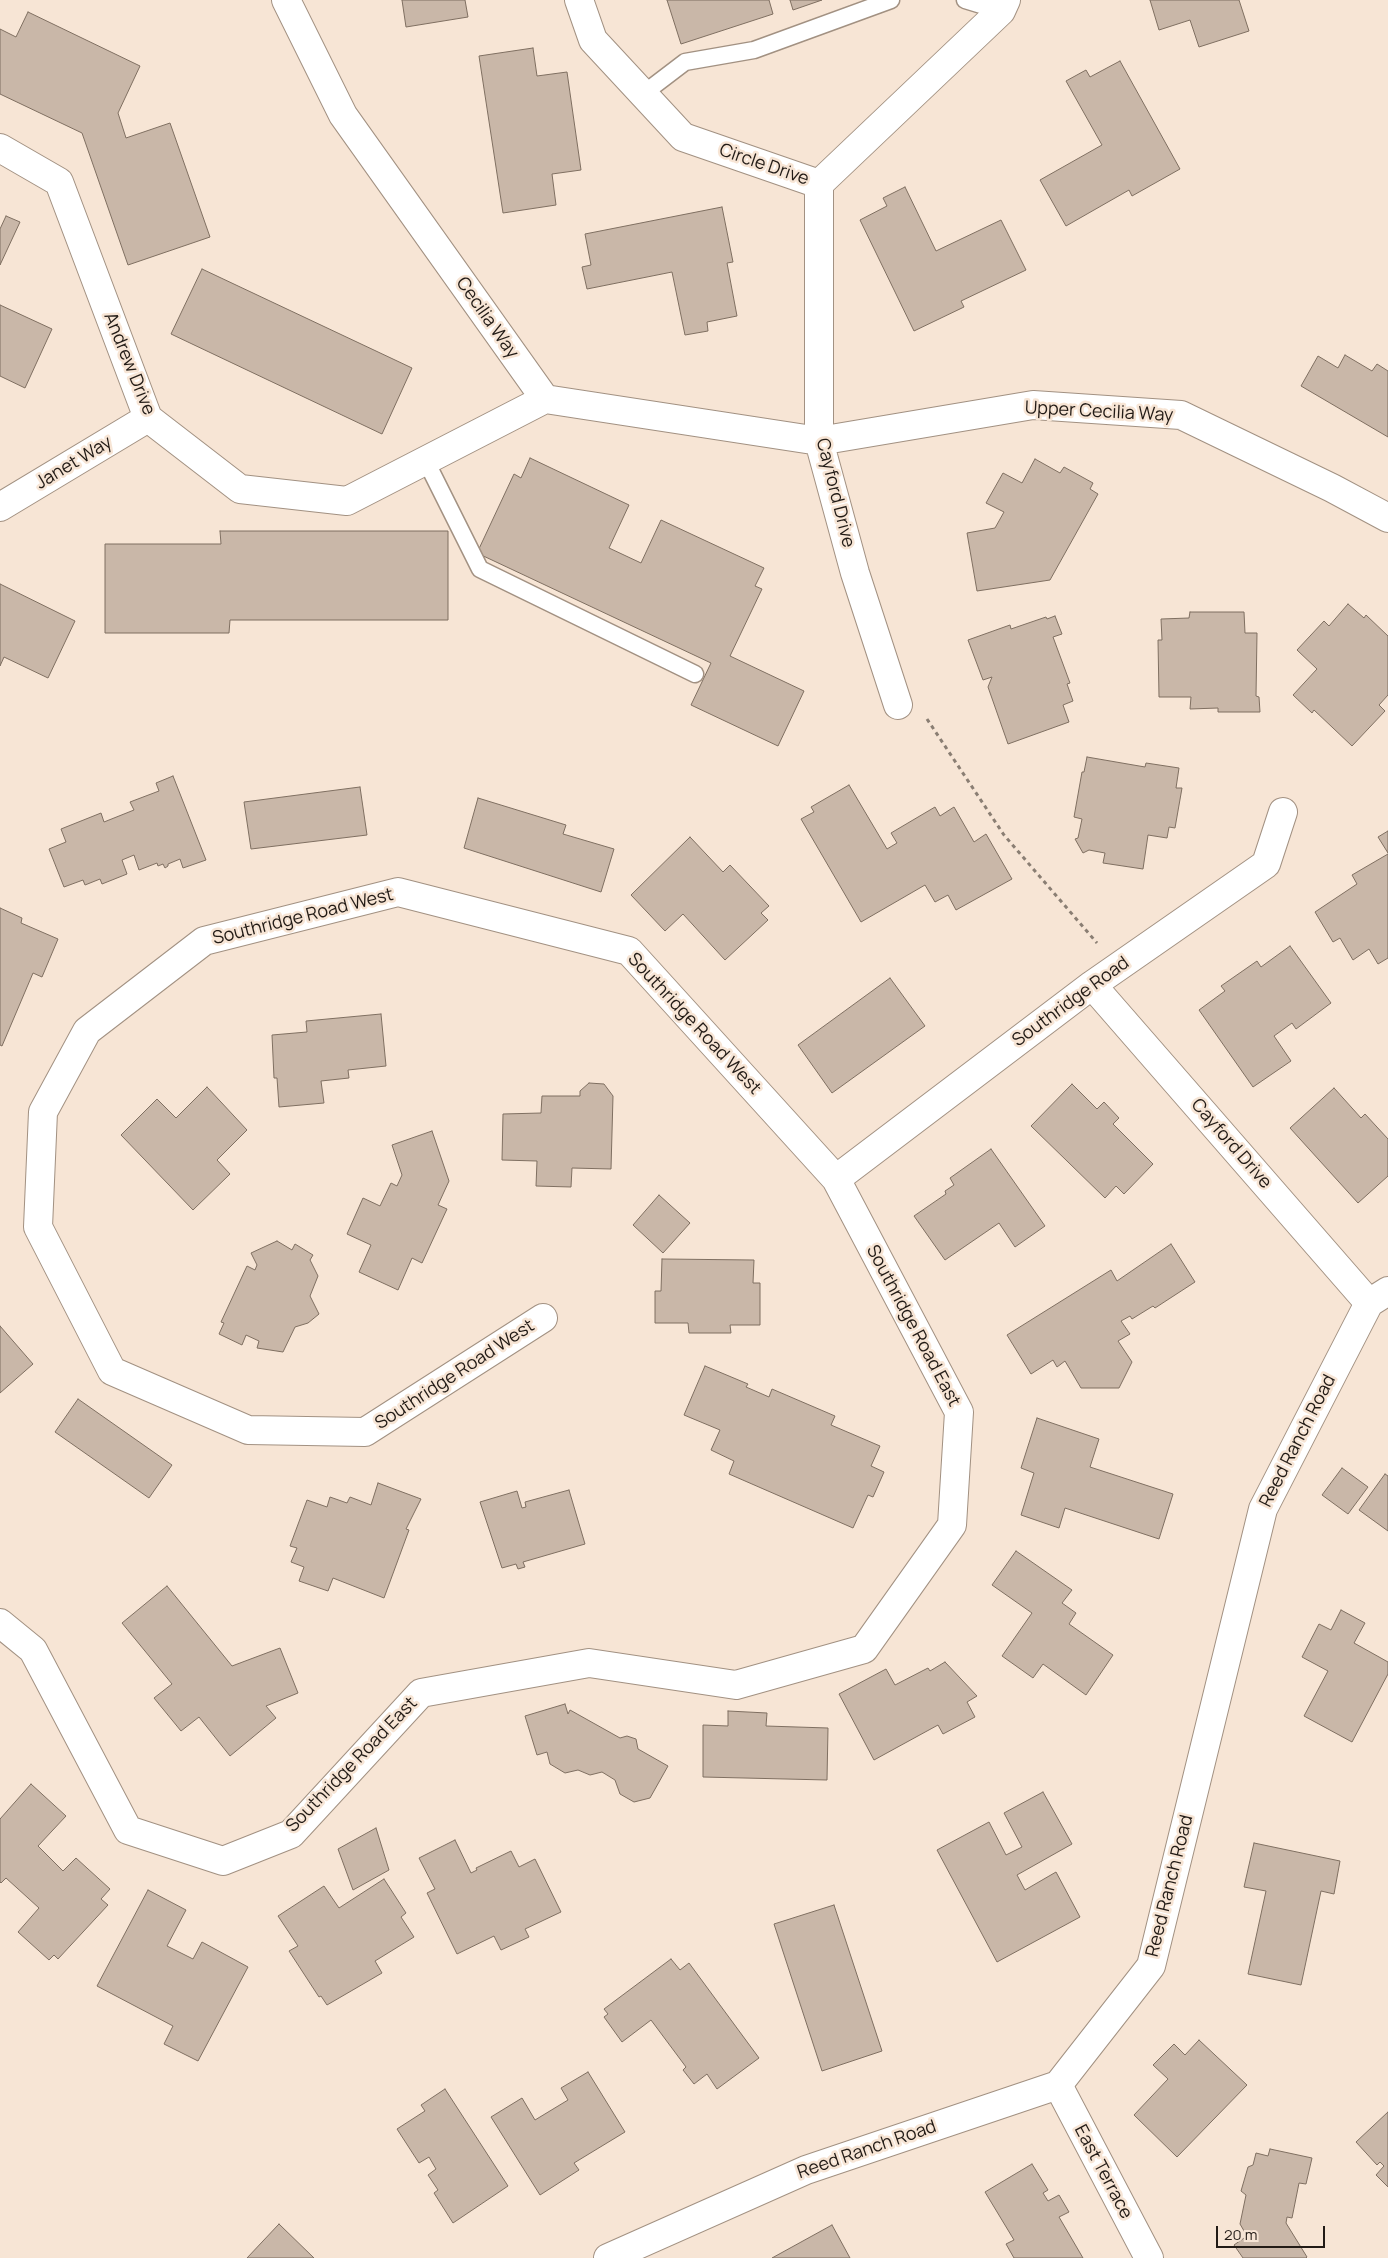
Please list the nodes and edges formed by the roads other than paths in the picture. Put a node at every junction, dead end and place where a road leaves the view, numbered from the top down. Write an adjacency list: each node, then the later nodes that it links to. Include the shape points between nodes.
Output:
1 (286, 0): 9 (street, Cecilia Way, via 343,115)
2 (579, 0): 6 (street, Circle Drive, via 594,40)
3 (891, 0): 6 (lane, via 754,50 685,62)
4 (965, 0): 5 (lane)
5 (1004, 5): 8 (street, Circle Drive)
6 (643, 94): 8 (street, Circle Drive, via 683,137)
7 (0, 148): 10 (street, Andrew Drive, via 59,182)
8 (819, 184): 11 (street, Cayford Drive)
9 (545, 399): 11 (street); 12 (street, Andrew Drive)
10 (148, 418): 12 (street, Andrew Drive, via 240,489 348,501); 13 (street, Janet Way)
11 (819, 440): 14 (street, Upper Cecilia Way, via 1033,405 1181,415); 16 (street, Cayford Drive, via 855,572)
12 (426, 461): 15 (lane, via 480,569)
13 (0, 507)
14 (1388, 518)
15 (694, 674)
16 (898, 705)
17 (1283, 812): 18 (street, Southridge Road, via 1266,864)
18 (1092, 985): 19 (street, Southridge Road); 20 (street, Cayford Drive)
19 (836, 1179): 21 (street, Southridge Road West, via 629,951 398,892 204,941 86,1030 43,1112 38,1227 112,1371 248,1430 366,1432); 22 (street, Southridge Road East, via 960,1412 952,1525 864,1649 736,1685 589,1663 421,1693 291,1834 223,1861 128,1830 33,1650)
20 (1378, 1297): 23 (street, Reed Ranch Road, via 1263,1509 1151,1966)
21 (543, 1318)
22 (0, 1623)
23 (1058, 2085): 24 (street, Reed Ranch Road, via 806,2170); 25 (street, East Terrace)
24 (616, 2257)
25 (1149, 2258)

